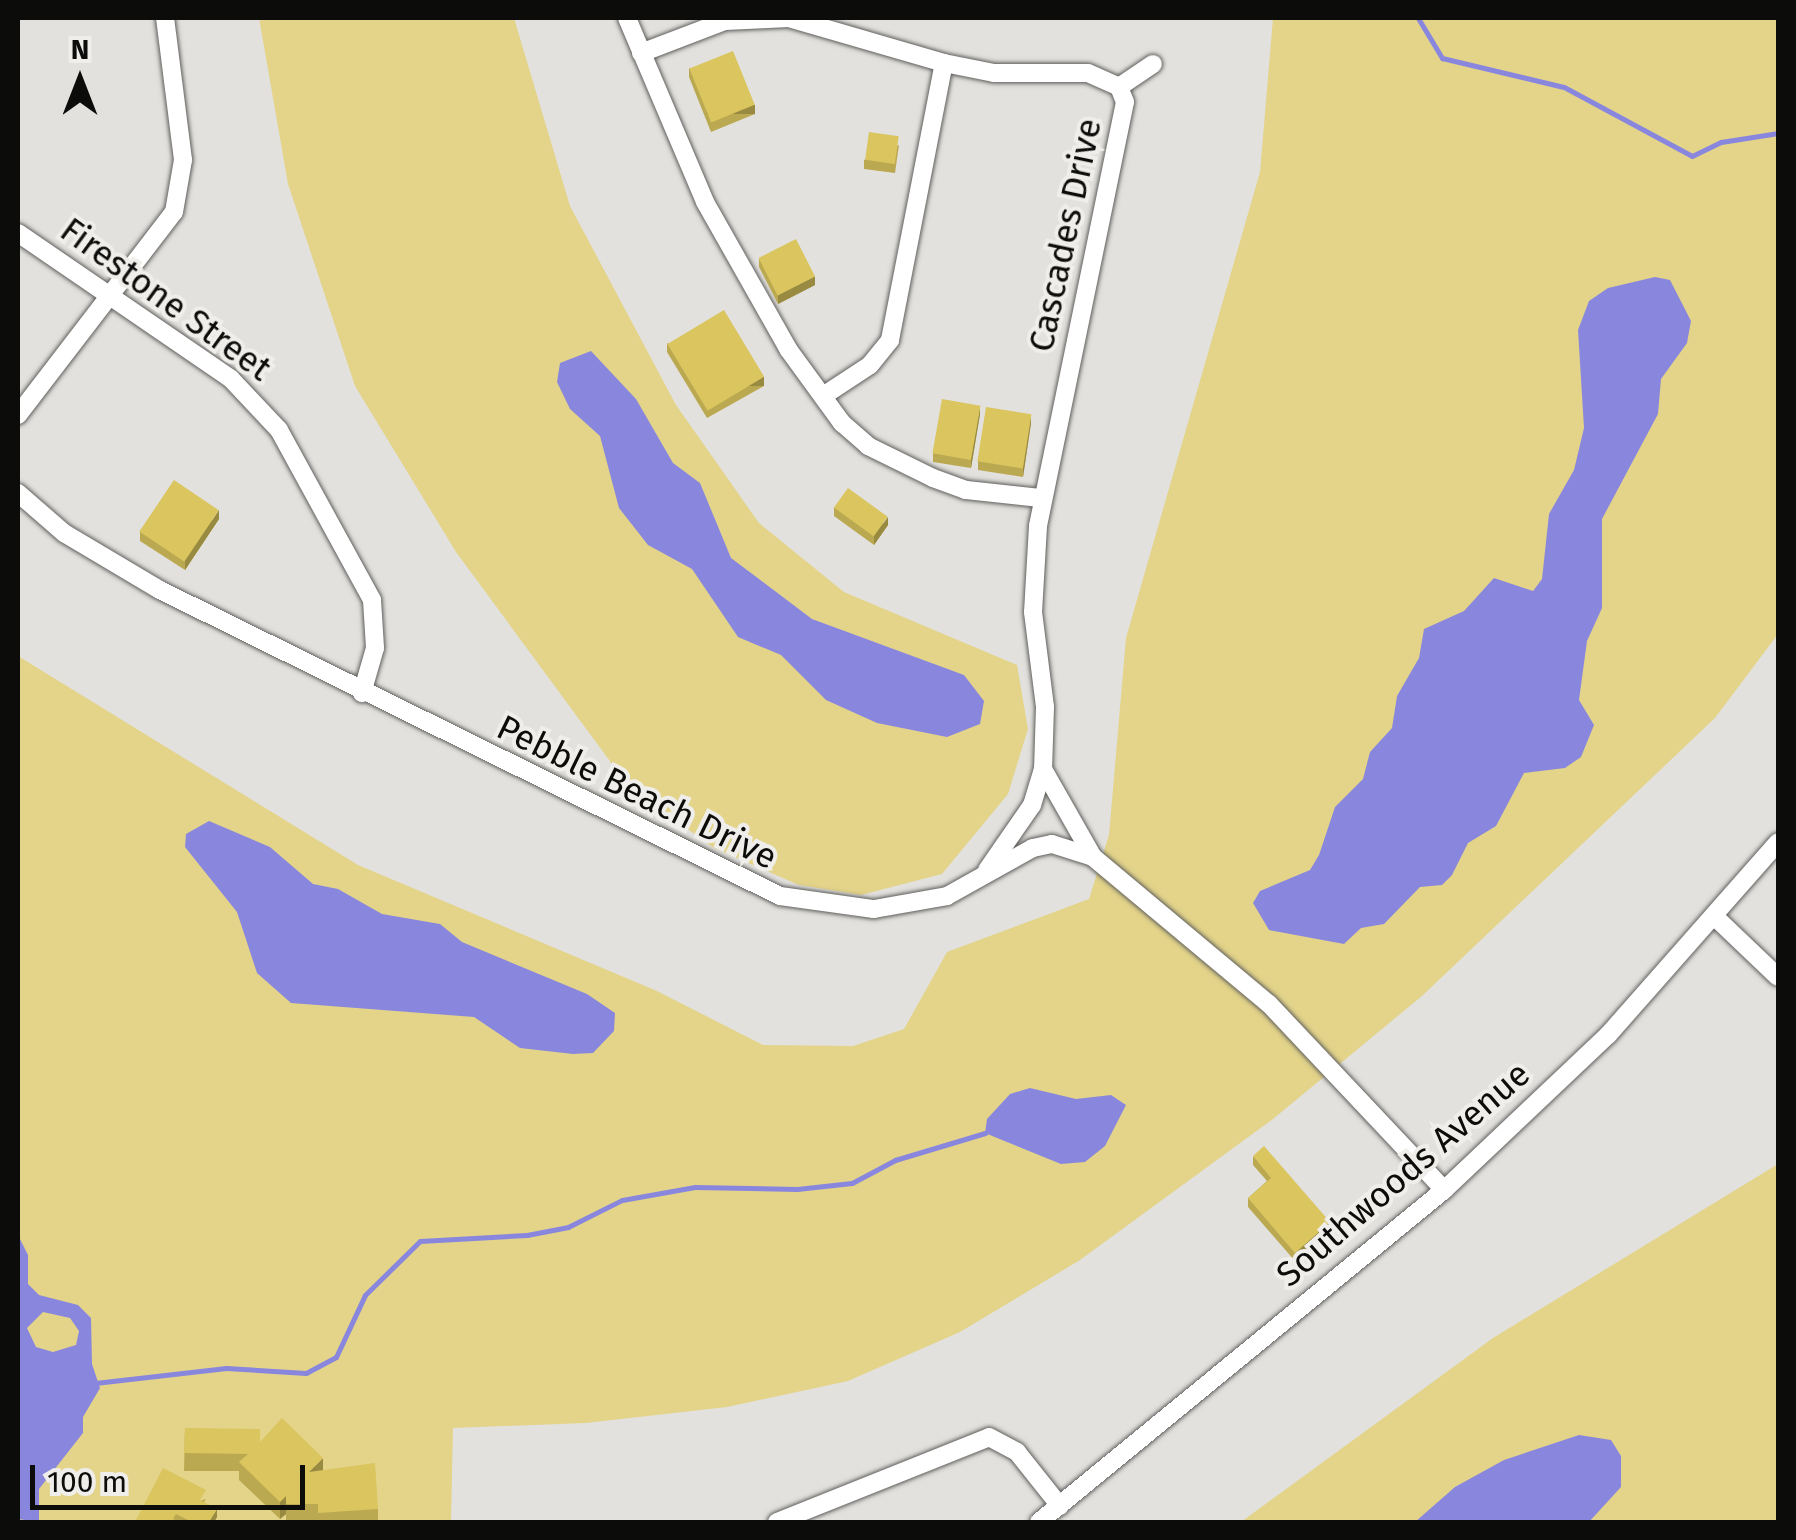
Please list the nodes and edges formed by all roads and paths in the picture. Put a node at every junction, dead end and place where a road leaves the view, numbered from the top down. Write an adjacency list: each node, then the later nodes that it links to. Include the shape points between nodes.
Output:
1 (165, 18): 8 (street, via 182,190)
2 (627, 18): 3 (street)
3 (641, 53): 4 (street, Cascades Drive, via 725,20 789,18); 9 (street, via 705,202 788,349)
4 (944, 63): 6 (street, Cascades Drive, via 994,73 1088,73); 9 (street, via 890,340 870,365)
5 (1154, 64): 6 (street)
6 (1118, 87): 12 (street, Cascades Drive, via 1125,102)
7 (18, 233): 8 (street, Firestone Street)
8 (116, 294): 10 (street); 13 (street, Firestone Street, via 230,378 279,430 372,600 375,648)
9 (823, 396): 12 (street, via 855,434 897,464 966,490)
10 (18, 415)
11 (18, 494): 13 (street, Pebble Beach Drive, via 64,533 160,590)
12 (1041, 498): 14 (street, Cascades Drive, via 1034,612 1045,706)
13 (362, 694): 17 (street, Pebble Beach Drive, via 780,896 874,908 947,896)
14 (1043, 769): 16 (street); 17 (street, via 1032,805)
15 (1778, 842): 18 (street, Southwoods Avenue)
16 (1092, 857): 17 (street, Pebble Beach Drive, via 1052,844); 20 (street, Pebble Beach Drive, via 1270,1004)
17 (981, 879)
18 (1714, 916): 19 (street); 20 (street, Southwoods Avenue, via 1608,1035)
19 (1778, 977)
20 (1444, 1190): 21 (street, Southwoods Avenue)
21 (1060, 1506): 22 (street, via 1017,1452 989,1438); 23 (street, Southwoods Avenue)
22 (777, 1522)
23 (1039, 1522)

